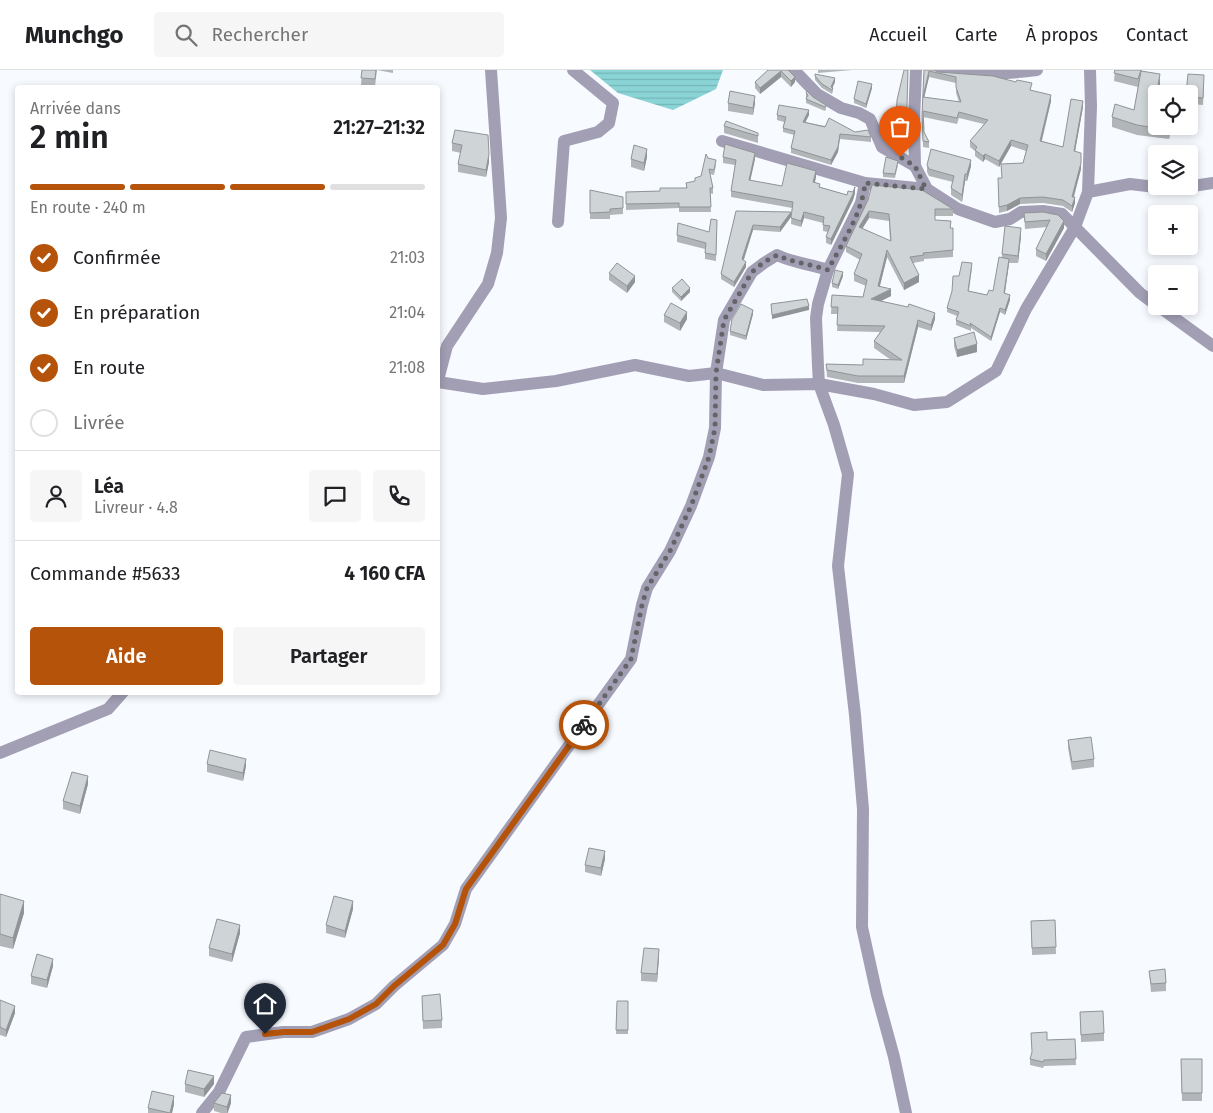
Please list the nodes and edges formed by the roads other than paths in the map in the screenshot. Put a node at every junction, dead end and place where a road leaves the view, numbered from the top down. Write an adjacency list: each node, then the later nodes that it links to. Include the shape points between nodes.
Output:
1 (492, 70): 20 (street, via 501,218 497,253 488,284 447,346)
2 (573, 70): 14 (street, via 613,103 609,123 598,132 564,141)
3 (794, 70): 9 (street, via 817,94 840,108 870,119 882,147)
4 (916, 70): 9 (street)
5 (939, 70): 6 (street, via 974,74)
6 (1037, 70)
7 (1090, 70): 13 (street)
8 (722, 141): 10 (street)
9 (915, 166): 12 (street)
10 (865, 183): 12 (street); 16 (street, via 856,217)
11 (1213, 183): 13 (street, via 1174,189 1130,184)
12 (926, 189): 15 (street, via 958,209 995,222 1010,219 1021,212 1043,211 1062,214)
13 (1088, 192): 15 (street)
14 (558, 222)
15 (1075, 227): 17 (street); 23 (street, via 1026,309 996,371 948,402 914,405)
16 (828, 270): 21 (street, via 791,262 777,255 752,272 724,320); 23 (street, via 816,318)
17 (1148, 299)
18 (1170, 315): 19 (street)
19 (1213, 346)
20 (440, 373)
21 (716, 373): 22 (street, via 689,376 635,365 556,381 483,389); 23 (street, via 763,385); 26 (street, via 715,428 709,457 670,551 647,588 631,659 466,889 455,924 443,945 376,1004 349,1019 312,1032 284,1032 246,1038 219,1092)
22 (440, 381)
23 (820, 384): 27 (street, via 848,474 838,566 863,809 862,927)
24 (121, 695): 25 (street, via 108,709)
25 (0, 753)
26 (202, 1113)
27 (906, 1113)

